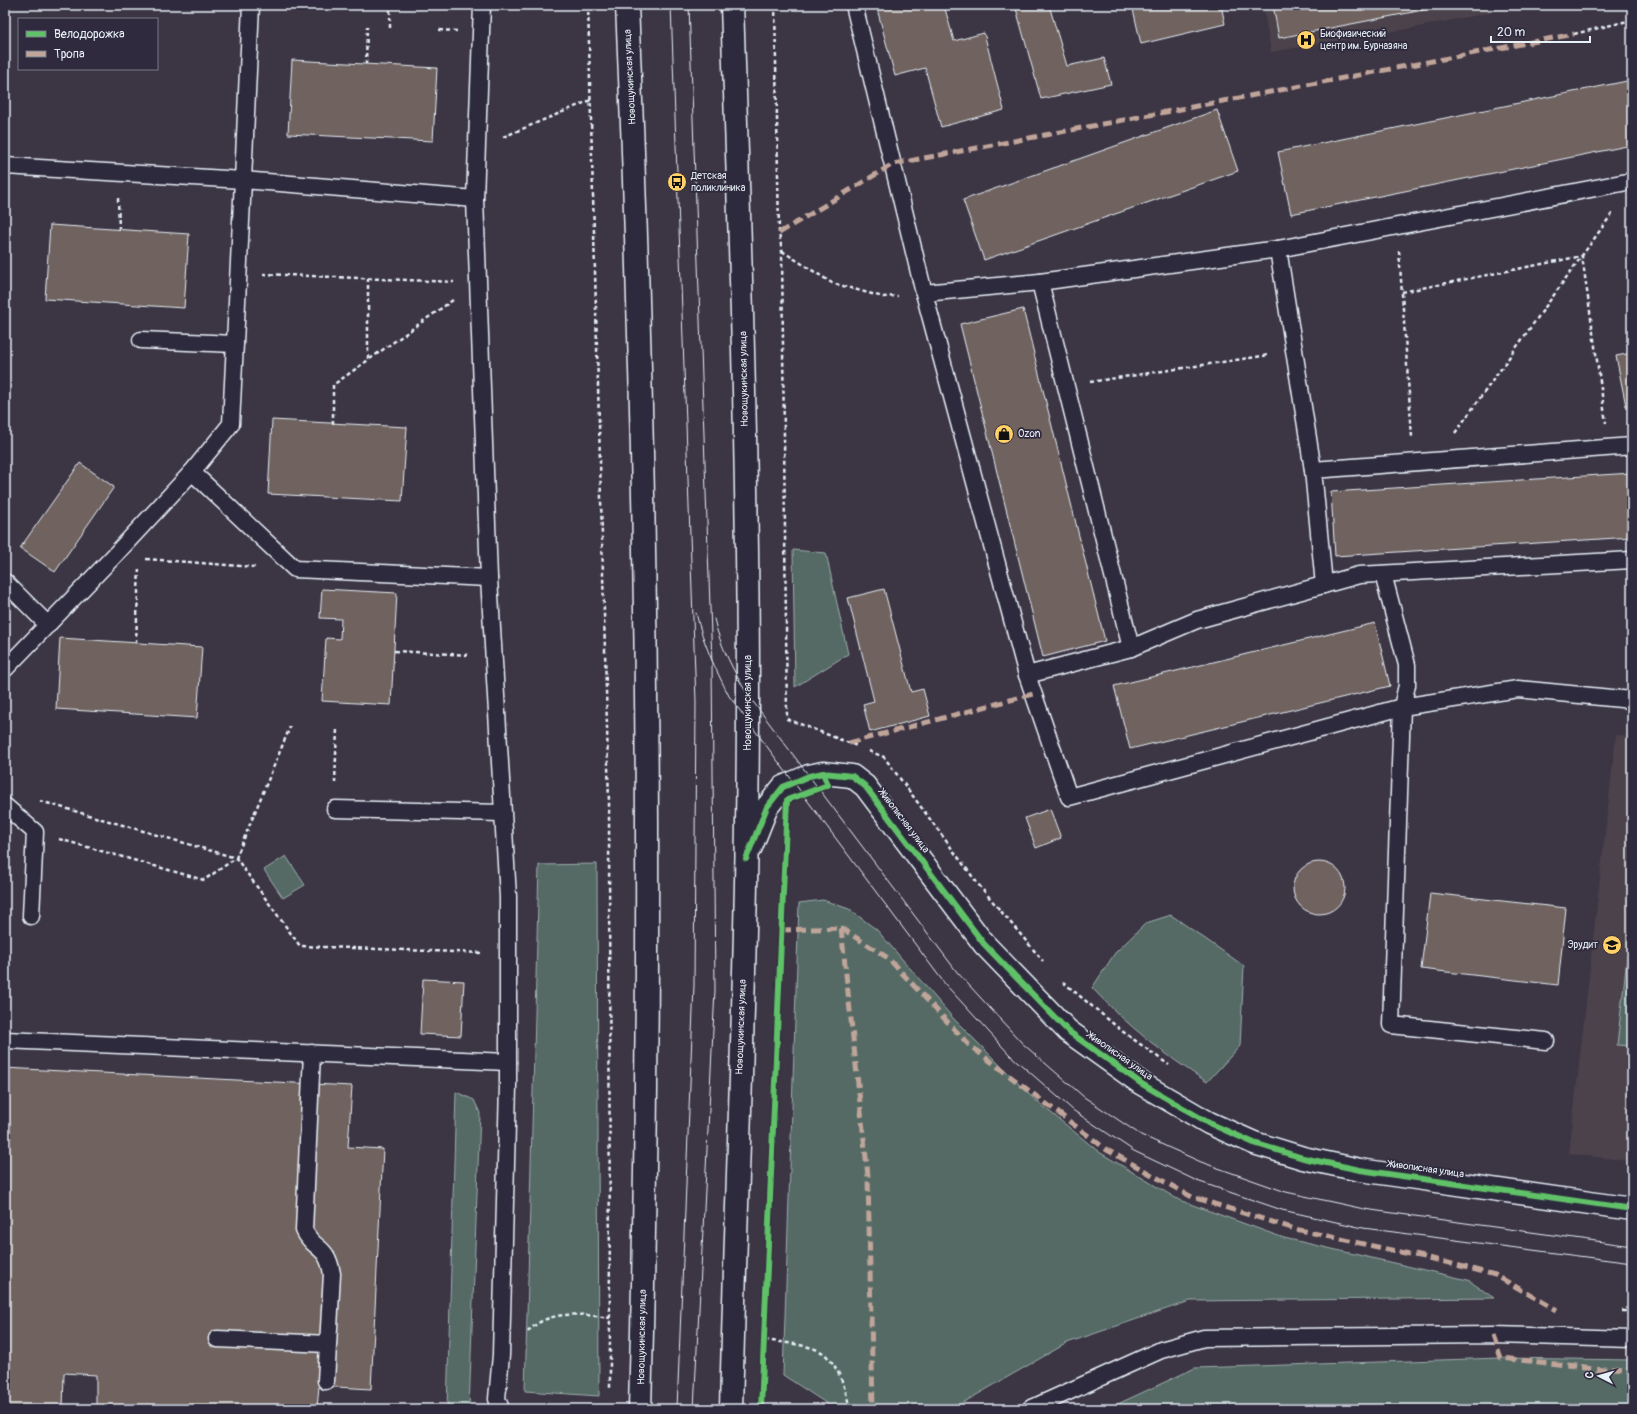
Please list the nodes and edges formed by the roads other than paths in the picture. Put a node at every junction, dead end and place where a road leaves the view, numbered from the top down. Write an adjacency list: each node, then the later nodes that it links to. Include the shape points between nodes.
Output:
1 (251, 5): 7 (lane)
2 (482, 5): 9 (lane)
3 (627, 5): 43 (main road, Новощукинская улица, via 637,235 645,575 648,989)
4 (732, 5): 32 (main road, Новощукинская улица, via 746,458)
5 (854, 5): 12 (lane)
6 (5, 166): 7 (lane)
7 (243, 180): 9 (lane); 14 (lane)
8 (1632, 181): 10 (lane)
9 (475, 199): 20 (lane)
10 (1278, 249): 11 (lane); 16 (lane)
11 (1040, 282): 12 (lane); 24 (lane)
12 (924, 293): 26 (lane)
13 (141, 340): 14 (lane)
14 (235, 344): 17 (lane, via 231,424)
15 (1632, 446): 16 (lane)
16 (1313, 470): 22 (lane)
17 (192, 472): 20 (lane, via 295,569); 23 (lane)
18 (1632, 560): 19 (lane)
19 (1383, 574): 22 (lane, via 1359,575); 28 (lane, via 1407,665 1407,685)
20 (489, 578): 31 (lane)
21 (5, 582): 23 (lane)
22 (1324, 585): 24 (lane, via 1197,620)
23 (48, 625): 25 (lane)
24 (1131, 648): 26 (lane)
25 (5, 669)
26 (1027, 675): 28 (lane, via 1069,797)
27 (1632, 700): 28 (lane, via 1518,689)
28 (1402, 707): 35 (lane, via 1391,1024)
29 (5, 806): 33 (lane, via 35,832)
30 (335, 809): 31 (lane)
31 (502, 813): 37 (lane, via 508,897)
32 (746, 859): 38 (main road, Живописная улица, via 767,807 783,787 809,776 852,776 865,786 984,944 1068,1031 1142,1084 1210,1123 1254,1143 1360,1170); 44 (main road, Новощукинская улица)
33 (31, 916)
34 (5, 1040): 36 (lane)
35 (1546, 1041)
36 (312, 1053): 37 (lane); 41 (lane, via 304,1230 311,1242 324,1251 332,1274)
37 (508, 1062): 45 (lane, via 501,1355 497,1399)
38 (1632, 1209)
39 (217, 1339): 41 (lane)
40 (1632, 1339): 46 (lane, via 1493,1335 1204,1338 1161,1350)
41 (328, 1344): 42 (lane)
42 (326, 1381)
43 (640, 1403)
44 (731, 1405)
45 (501, 1409)
46 (1030, 1409)

